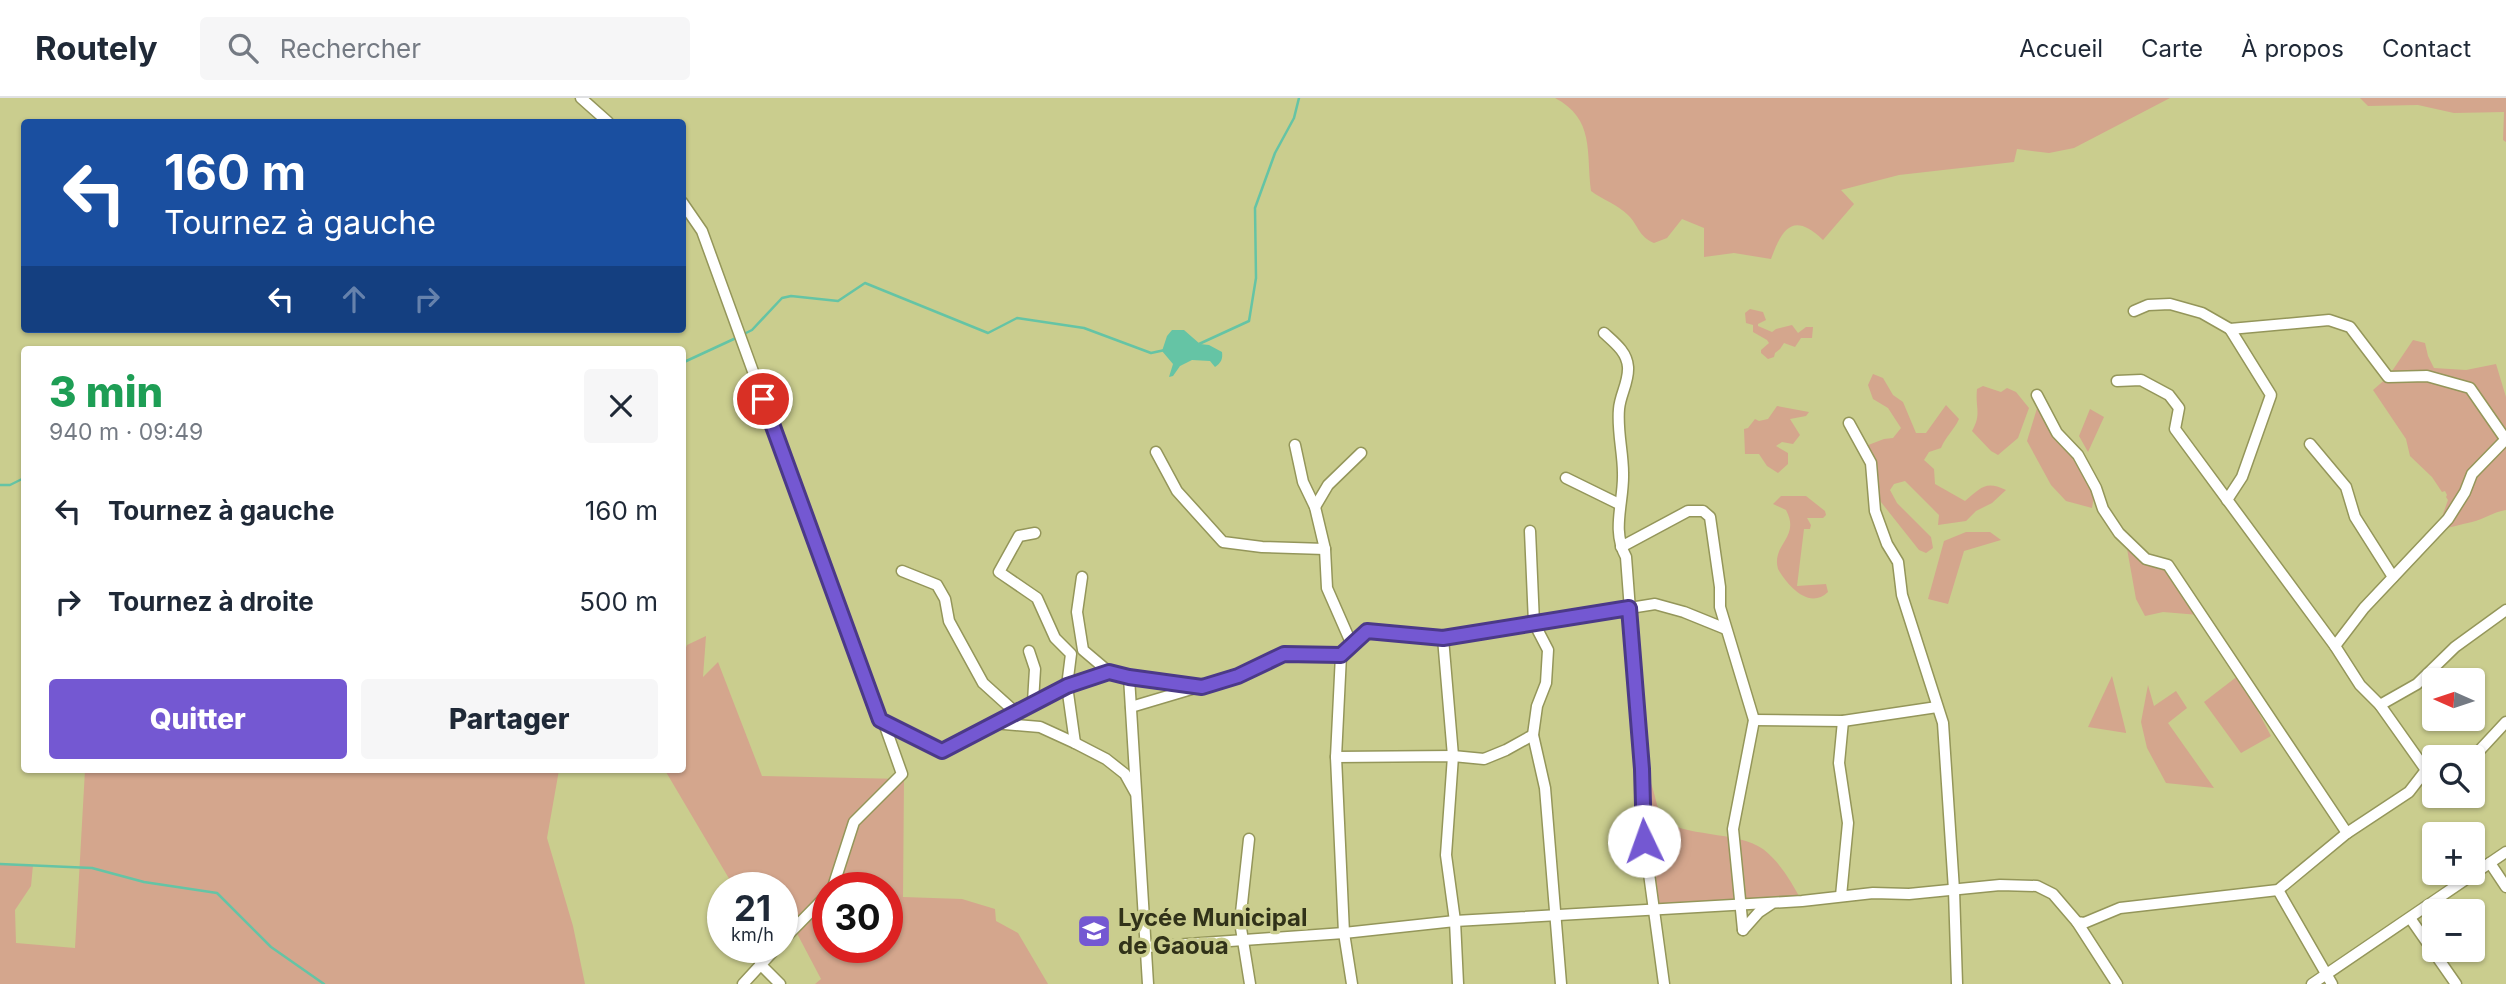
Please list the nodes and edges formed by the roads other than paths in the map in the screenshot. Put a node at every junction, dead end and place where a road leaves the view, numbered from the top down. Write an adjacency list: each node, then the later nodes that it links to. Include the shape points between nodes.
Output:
1 (581, 98): 2 (street)
2 (605, 119)
3 (686, 208): 44 (street, via 702,231)
4 (2134, 311): 5 (street, via 2170,303 2202,313)
5 (2230, 329): 10 (street, via 2329,320 2350,327 2388,377 2427,376 2470,388); 16 (street, via 2271,395 2242,477)
6 (1604, 333): 17 (street, via 1623,352 1628,366 1619,406 1623,486)
7 (2117, 381): 16 (street, via 2141,380 2175,401 2179,408 2175,429)
8 (2037, 395): 57 (street, via 2057,433 2078,454 2119,533 2146,559 2168,565)
9 (1849, 423): 42 (street, via 1871,463 1875,511 1886,544 1898,562 1902,595)
10 (2506, 439): 24 (street, via 2472,474 2448,519)
11 (2310, 444): 24 (street, via 2346,487 2355,517)
12 (1295, 445): 18 (street, via 1303,482)
13 (1156, 452): 22 (street, via 1177,491 1223,542)
14 (1361, 453): 18 (street, via 1328,485)
15 (1566, 478): 17 (street)
16 (2227, 500): 32 (street)
17 (1619, 504): 21 (street)
18 (1315, 507): 22 (street)
19 (1530, 531): 28 (street)
20 (1035, 533): 37 (street, via 1019,536 999,572 1037,598 1055,638 1071,654)
21 (1620, 547): 26 (street, via 1626,557); 29 (street, via 1688,511 1703,511 1712,524)
22 (1325, 549): 31 (street, via 1327,588)
23 (902, 571): 43 (street, via 937,585 949,621 983,683)
24 (2393, 577): 32 (street)
25 (1082, 578): 35 (street, via 1077,612 1083,650)
26 (1629, 608): 28 (street); 29 (street, via 1655,604); 69 (street, via 1642,822)
27 (2506, 610): 40 (street, via 2455,647 2417,684)
28 (1534, 623): 30 (street); 49 (street, via 1548,650 1546,682)
29 (1726, 629): 45 (street)
30 (1443, 638): 31 (street, via 1367,631); 52 (street)
31 (1352, 645): 34 (street)
32 (2335, 646): 40 (street, via 2360,685)
33 (1028, 651): 39 (street, via 1035,669)
34 (1341, 655): 38 (street, via 1284,654); 53 (street)
35 (1109, 672): 36 (street); 37 (street)
36 (1129, 677): 38 (street); 41 (street)
37 (1067, 686): 39 (street); 50 (street)
38 (1202, 687): 41 (street)
39 (1033, 702): 43 (street)
40 (2380, 705): 54 (street)
41 (1131, 707): 56 (street)
42 (1937, 707): 46 (street); 63 (street, via 1943,723)
43 (1014, 711): 48 (street)
44 (880, 720): 48 (street, via 942,751); 61 (street, via 902,774 854,822)
45 (1754, 720): 46 (street); 67 (street, via 1733,829)
46 (1843, 721): 65 (street, via 1839,763 1848,823)
47 (2506, 722): 51 (street)
48 (993, 723): 50 (street, via 1040,727)
49 (1533, 734): 52 (street, via 1484,759); 70 (street, via 1545,788)
50 (1075, 743): 56 (street, via 1125,774)
51 (2485, 745)
52 (1453, 756): 53 (street); 72 (street, via 1446,855)
53 (1336, 757): 75 (street)
54 (2422, 759)
55 (2422, 778): 57 (street, via 2409,792)
56 (1137, 794): 77 (street)
57 (2347, 833): 64 (street)
58 (1249, 839): 76 (street, via 1240,922)
59 (2506, 852): 60 (street)
60 (2490, 863): 62 (street); 71 (street)
61 (839, 872)
62 (2506, 887)
63 (1954, 890): 65 (street); 73 (street, via 2037,886 2053,894); 88 (street)
64 (2278, 890): 73 (street, via 2120,908); 79 (street)
65 (1841, 896): 66 (street)
66 (1774, 903): 67 (street); 67 (street, via 1742,930)
67 (1739, 905): 69 (street)
68 (812, 910): 74 (street)
69 (1655, 910): 70 (street); 87 (street)
70 (1557, 915): 72 (street); 86 (street)
71 (2410, 918): 79 (street); 91 (street)
72 (1455, 921): 75 (street); 85 (street)
73 (2077, 922): 89 (street)
74 (798, 925)
75 (1344, 933): 76 (street); 84 (street)
76 (1244, 940): 77 (street); 83 (street)
77 (1146, 947): 82 (street)
78 (760, 964): 80 (street); 81 (street)
79 (2329, 979): 90 (street)
80 (743, 984)
81 (780, 984)
82 (1148, 984)
83 (1250, 984)
84 (1352, 984)
85 (1458, 984)
86 (1561, 984)
87 (1664, 984)
88 (1956, 984)
89 (2117, 984)
90 (2312, 984)
91 (2456, 984)

